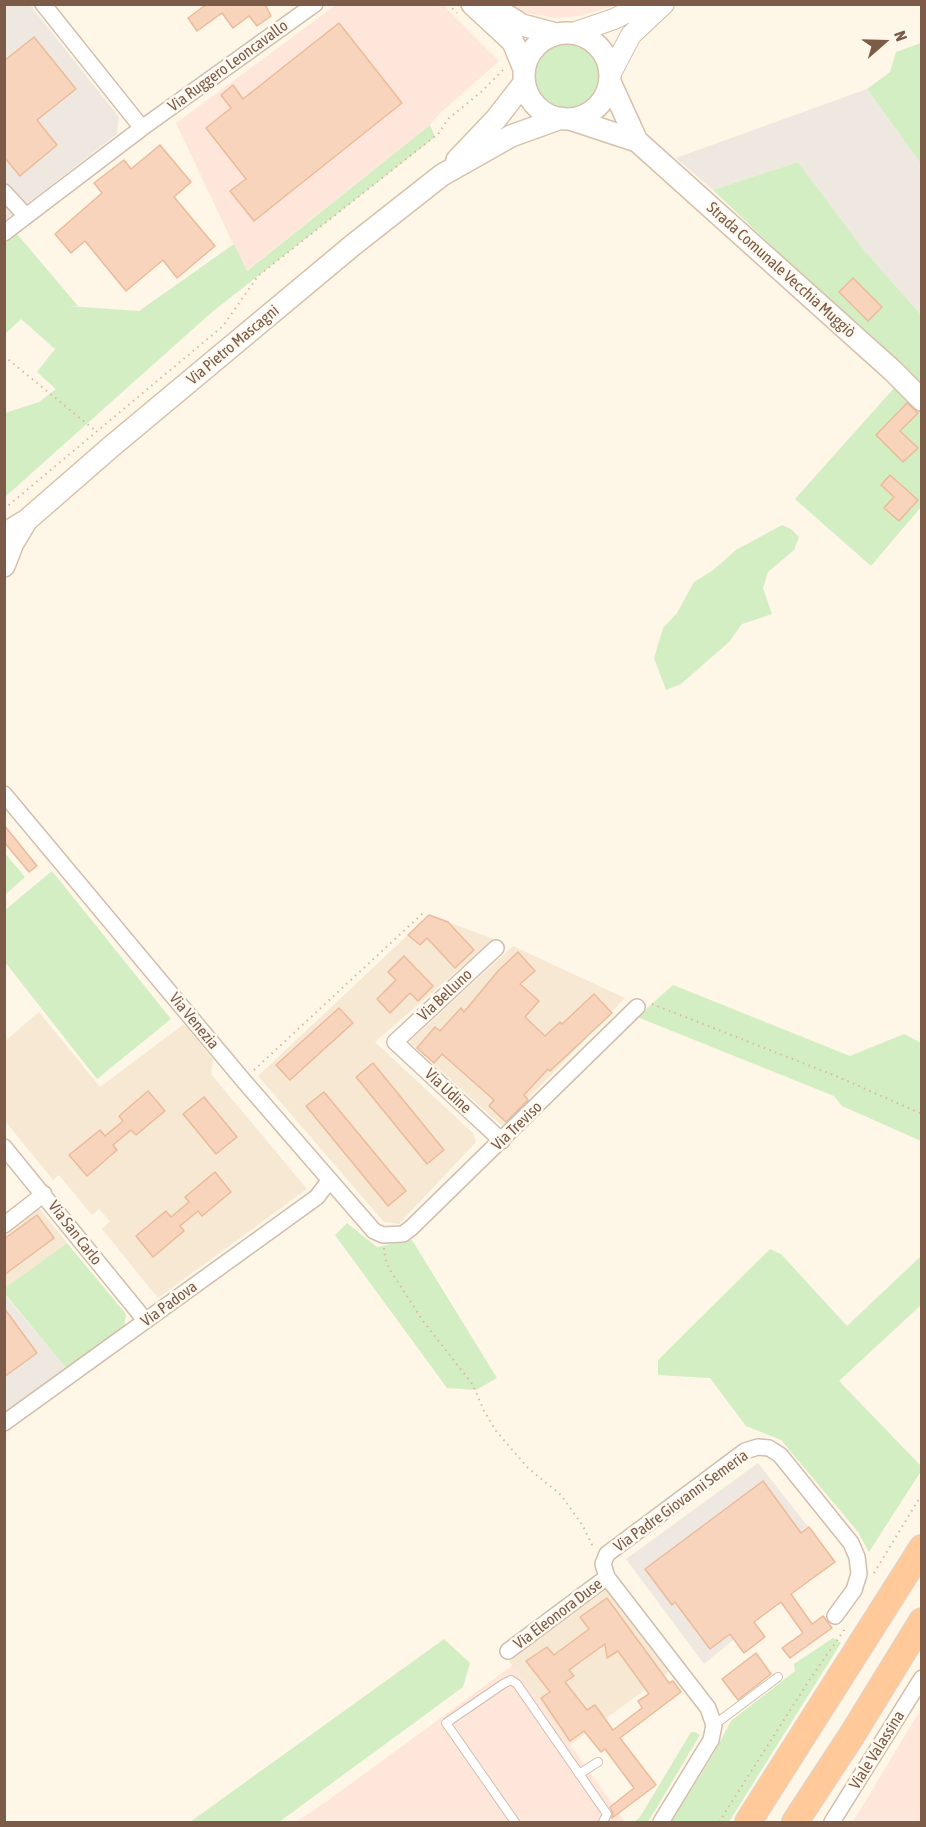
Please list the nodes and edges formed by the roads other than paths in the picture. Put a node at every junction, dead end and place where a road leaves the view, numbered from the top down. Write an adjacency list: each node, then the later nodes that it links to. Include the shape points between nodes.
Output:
1 (43, 4): 11 (street)
2 (315, 4): 11 (street, Via Ruggero Leoncavallo)
3 (489, 4): 7 (main road, via 522,25)
4 (644, 4): 7 (street, via 614,19)
5 (664, 4): 9 (street, via 631,34)
6 (468, 12): 8 (main road, via 513,42)
7 (565, 33): 8 (main road, via 538,43); 9 (main road, via 592,40 605,55)
8 (524, 76): 10 (main road, via 529,96 537,106); 13 (main road, Via Pietro Mascagni, via 496,119)
9 (610, 78): 10 (main road, via 605,96 596,107); 12 (main road)
10 (566, 119): 12 (main road); 13 (main road, Via Pietro Mascagni, via 511,136)
11 (142, 128): 15 (street, Via Ruggero Leoncavallo)
12 (638, 141): 17 (main road, Strada Comunale Vecchia Muggiò, via 894,371)
13 (442, 175): 18 (main road, Via Pietro Mascagni, via 353,245)
14 (4, 192): 15 (street)
15 (26, 216): 16 (street, Via Ruggero Leoncavallo)
16 (4, 233)
17 (921, 400)
18 (27, 520): 19 (main road, Via Pietro Mascagni); 20 (main road, Via Pietro Mascagni)
19 (4, 534)
20 (4, 566)
21 (4, 794): 27 (street, Via Venezia)
22 (496, 948): 24 (street, Via Belluno)
23 (637, 1007): 25 (street, Via Treviso)
24 (395, 1042): 25 (street, Via Udine)
25 (502, 1141): 30 (street, Via Treviso, via 411,1228)
26 (4, 1147): 28 (street, Via San Carlo)
27 (329, 1181): 30 (street, Via Venezia, via 374,1231); 31 (street, Via Padova, via 317,1197)
28 (44, 1194): 29 (street); 31 (street, Via San Carlo)
29 (4, 1225)
30 (387, 1235)
31 (145, 1320): 32 (street, Via Padova)
32 (4, 1423)
33 (921, 1548): 47 (highway)
34 (607, 1577): 35 (street, Via Padre Giovanni Semeria, via 603,1564 607,1554 745,1451 769,1448 780,1455 851,1544 857,1557 859,1574 854,1590); 37 (street, Via Eleonora Duse); 40 (street, via 708,1708)
35 (835, 1616)
36 (921, 1621): 48 (highway)
37 (508, 1651)
38 (778, 1677): 40 (lane)
39 (921, 1678): 43 (street, Viale Valassina)
40 (714, 1725): 46 (street, via 711,1740)
41 (598, 1762): 42 (lane)
42 (579, 1774): 44 (lane, via 511,1680 446,1723); 45 (lane, via 607,1814)
43 (838, 1820)
44 (515, 1822)
45 (603, 1822)
46 (661, 1822)
47 (748, 1822)
48 (795, 1822)

